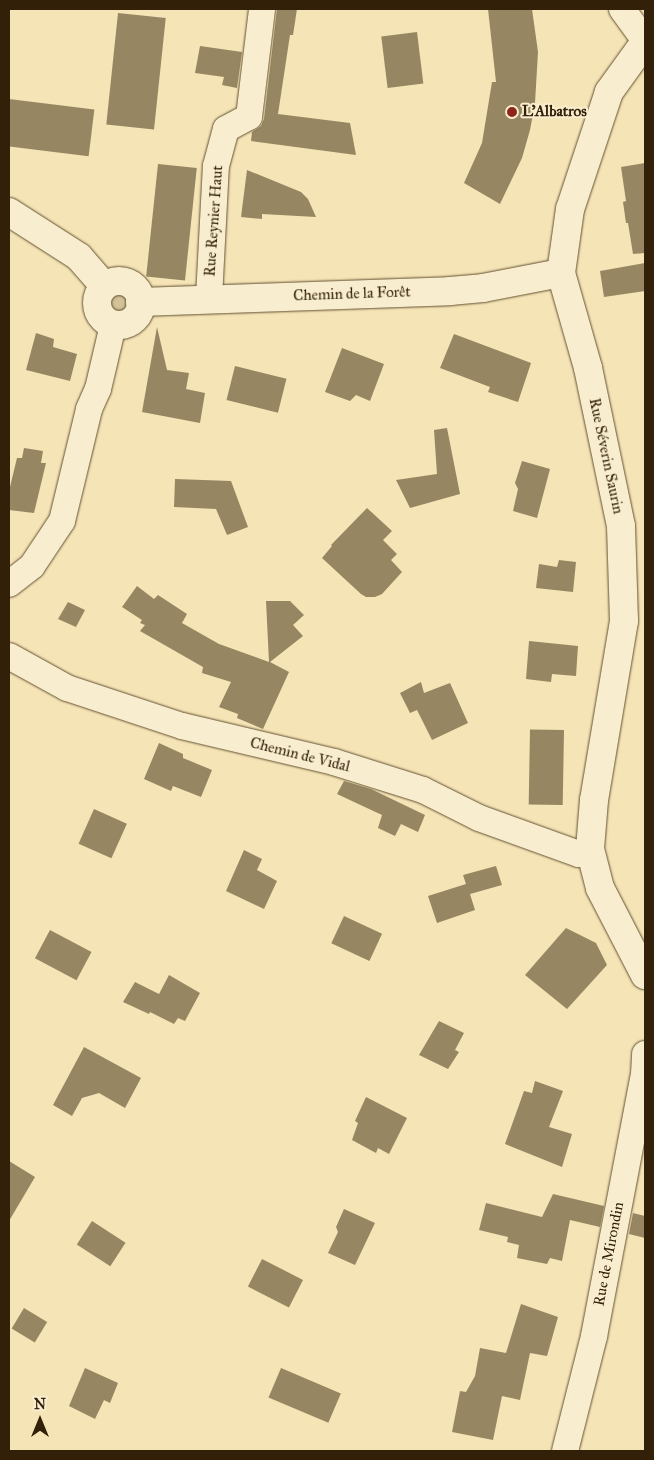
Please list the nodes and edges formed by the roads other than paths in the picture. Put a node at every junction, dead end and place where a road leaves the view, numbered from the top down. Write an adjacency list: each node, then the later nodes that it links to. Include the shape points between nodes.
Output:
1 (262, 9): 7 (street, Rue Reynier Haut, via 249,117 226,129 216,166)
2 (622, 9): 3 (street)
3 (645, 42): 5 (street, Rue Séverin Saurin, via 608,92 570,209)
4 (9, 212): 6 (street, via 79,257)
5 (561, 273): 7 (street, Chemin de la Forêt, via 450,291); 12 (street, Rue Séverin Saurin, via 588,368 621,526 624,621 594,800)
6 (104, 286): 8 (street, via 117,281 130,285 136,289); 9 (street, via 96,303 104,320)
7 (209, 298): 8 (street, Chemin de la Forêt)
8 (140, 302): 9 (street, via 137,315 132,320)
9 (113, 324): 10 (street, via 62,521 32,566)
10 (9, 584)
11 (9, 656): 12 (street, Chemin de Vidal, via 67,688 182,726 334,762 423,790 479,818 579,854)
12 (590, 848): 13 (street, Rue Séverin Saurin, via 600,888)
13 (645, 975)
14 (645, 1068): 15 (street, Rue de Mirondin, via 594,1336)
15 (565, 1451)

